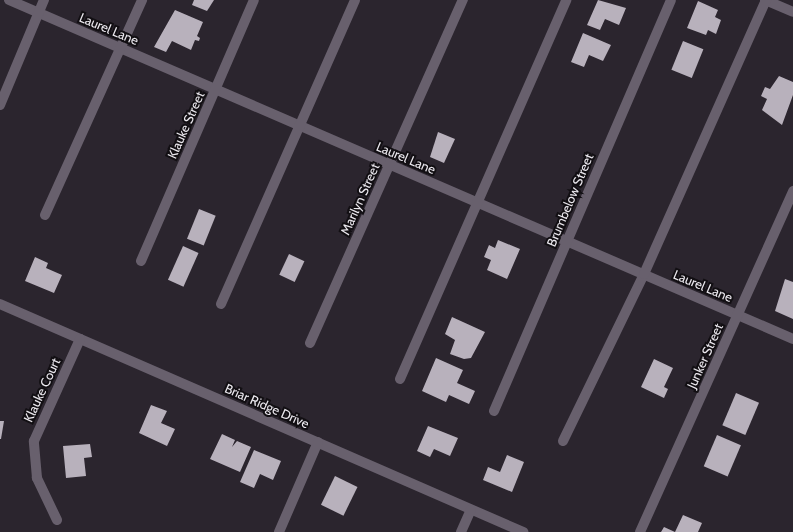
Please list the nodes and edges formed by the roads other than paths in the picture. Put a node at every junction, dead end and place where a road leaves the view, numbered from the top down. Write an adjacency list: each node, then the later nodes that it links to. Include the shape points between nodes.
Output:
1 (9, 0): 11 (street, Laurel Lane)
2 (44, 0): 11 (street)
3 (142, 0): 12 (street)
4 (254, 0): 13 (street, Klauke Street)
5 (355, 0): 15 (street)
6 (463, 0): 16 (street, Marilyn Street)
7 (566, 0): 18 (street)
8 (671, 0): 20 (street, Brumbelow Street)
9 (765, 0): 10 (street); 22 (street)
10 (793, 12)
11 (38, 13): 12 (street, Laurel Lane); 14 (street)
12 (120, 48): 13 (street, Laurel Lane); 19 (street)
13 (216, 89): 15 (street, Laurel Lane); 21 (street, Klauke Street)
14 (0, 105)
15 (299, 126): 16 (street, Laurel Lane); 24 (street)
16 (390, 165): 18 (street, Laurel Lane); 28 (street, Marilyn Street)
17 (793, 191): 25 (street, Junker Street)
18 (477, 203): 20 (street, Laurel Lane); 29 (street)
19 (45, 215)
20 (567, 241): 22 (street, Laurel Lane); 30 (street, Brumbelow Street)
21 (141, 261)
22 (644, 274): 25 (street, Laurel Lane); 31 (street)
23 (0, 304): 26 (street, Briar Ridge Drive)
24 (221, 304)
25 (737, 315): 27 (street, Laurel Lane); 38 (street, Junker Street)
26 (80, 338): 32 (street, Briar Ridge Drive); 34 (street, Klauke Court, via 34,441 37,478)
27 (793, 339)
28 (310, 343)
29 (400, 380)
30 (494, 411)
31 (563, 441)
32 (318, 442): 33 (street, Briar Ridge Drive); 35 (street)
33 (471, 510): 36 (street); 37 (street, Briar Ridge Drive)
34 (57, 520)
35 (280, 532)
36 (461, 532)
37 (523, 532)
38 (640, 532)

